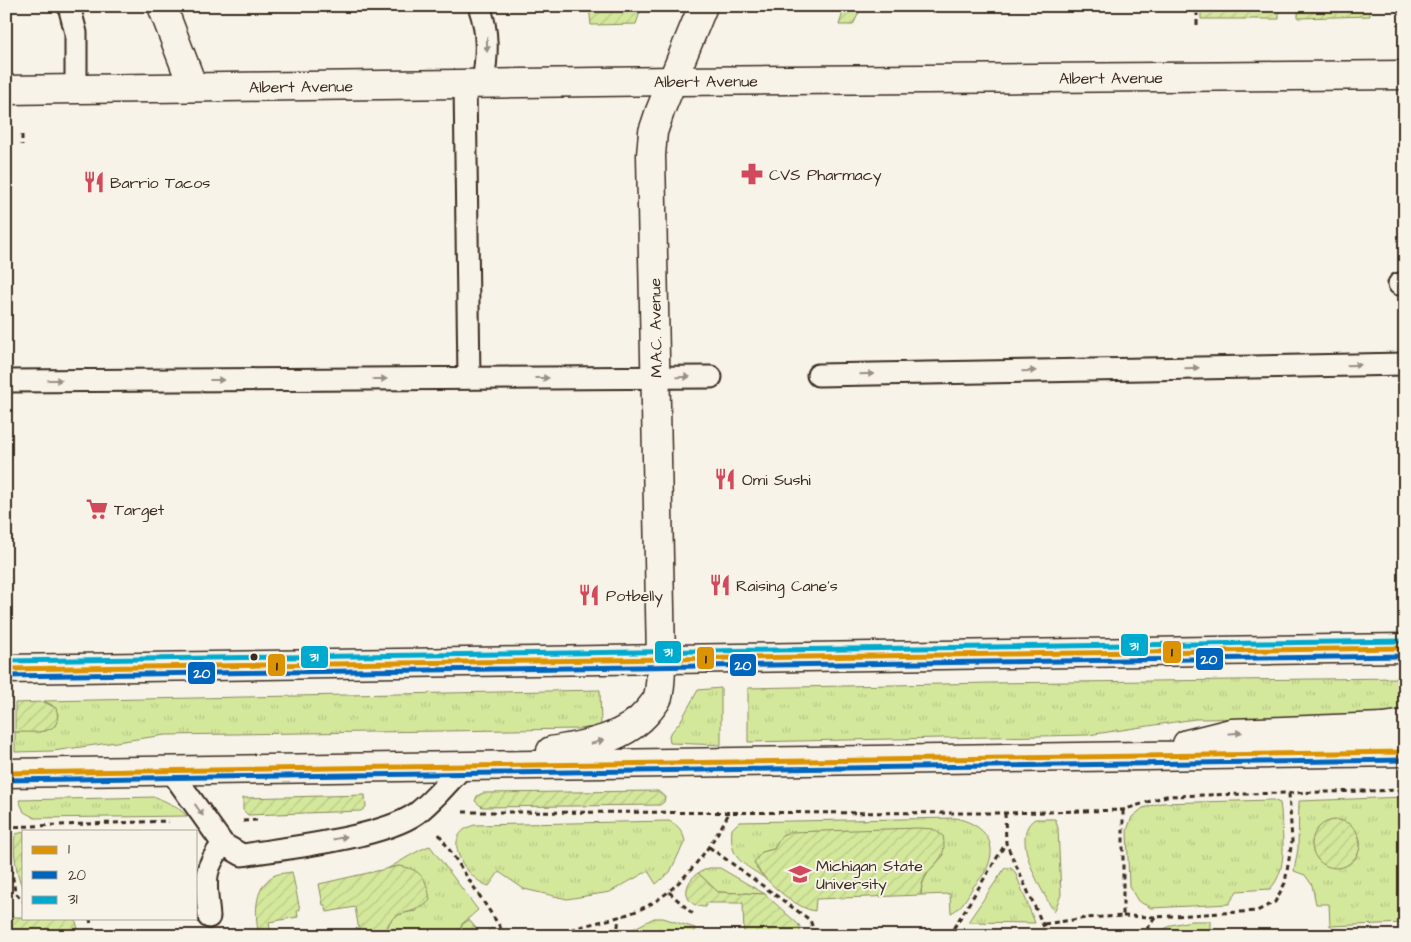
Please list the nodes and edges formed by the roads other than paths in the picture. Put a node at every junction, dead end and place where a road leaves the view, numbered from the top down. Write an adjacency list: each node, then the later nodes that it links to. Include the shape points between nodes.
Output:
1 (68, 6): 9 (lane, via 76,33)
2 (162, 6): 8 (main road)
3 (479, 6): 7 (lane, one-way to 7, via 488,41)
4 (703, 6): 6 (main road, M.A.C. Avenue)
5 (1405, 75): 6 (main road, Albert Avenue)
6 (674, 81): 7 (main road, Albert Avenue); 13 (main road, M.A.C. Avenue, via 653,132 651,155)
7 (474, 85): 8 (main road, Albert Avenue); 15 (lane)
8 (193, 87): 9 (main road, Albert Avenue)
9 (76, 89): 10 (main road, Albert Avenue)
10 (6, 90)
11 (1405, 364): 12 (lane, one-way to 11)
12 (818, 375)
13 (656, 377): 14 (lane, one-way to 14); 15 (lane, one-way to 13); 18 (main road, M.A.C. Avenue)
14 (711, 377)
15 (470, 378): 16 (lane, one-way to 15)
16 (6, 380)
17 (1405, 648): 18 (main road)
18 (660, 659): 19 (main road); 23 (main road, M.A.C. Avenue, one-way to 18, via 586,746 638,724 657,700 661,680)
19 (6, 669)
20 (1405, 724): 22 (main road, one-way to 20, via 1231,733)
21 (1405, 752): 22 (main road)
22 (1136, 756): 23 (main road)
23 (464, 766): 24 (main road); 26 (lane, one-way to 23, via 242,855 380,829 417,813)
24 (171, 771): 25 (main road); 26 (lane, one-way to 26)
25 (6, 773)
26 (223, 844): 27 (lane, via 210,860 206,876)
27 (209, 917)

